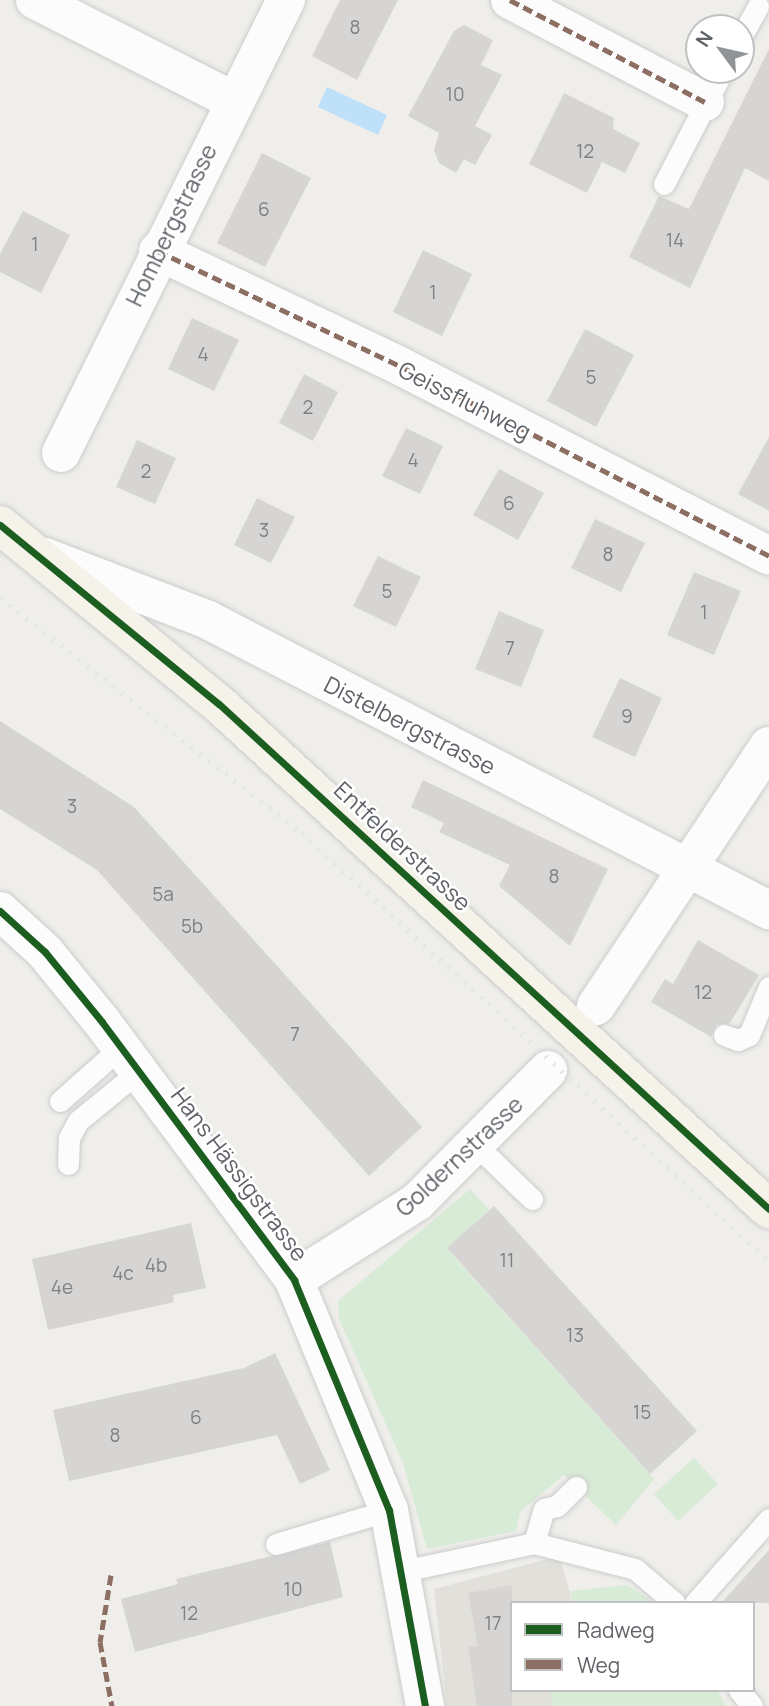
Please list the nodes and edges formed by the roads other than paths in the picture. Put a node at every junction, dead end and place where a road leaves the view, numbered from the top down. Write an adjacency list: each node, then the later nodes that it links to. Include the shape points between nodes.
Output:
1 (35, 0): 7 (street)
2 (286, 0): 7 (street, Hombergstrasse)
3 (510, 0): 6 (street)
4 (758, 6): 5 (lane)
5 (754, 14)
6 (714, 86): 8 (lane)
7 (232, 100): 9 (street, Hombergstrasse)
8 (664, 184)
9 (158, 251): 10 (street, Hombergstrasse); 12 (street, Geissfluhweg, via 400,366)
10 (61, 453)
11 (0, 526): 13 (main road, Entfelderstrasse)
12 (769, 556)
13 (45, 557): 15 (street, Distelbergstrasse, via 208,621); 27 (main road, Entfelderstrasse, via 219,704)
14 (769, 746): 15 (street)
15 (687, 869): 16 (street, Distelbergstrasse); 19 (street)
16 (769, 910)
17 (0, 911): 21 (street, Hans Hässigstrasse, via 45,951)
18 (769, 987): 20 (lane, via 749,1035 738,1040)
19 (596, 1006)
20 (724, 1035)
21 (130, 1059): 23 (lane); 25 (lane, via 78,1121 69,1138); 28 (street, Hans Hässigstrasse)
22 (548, 1070): 24 (street, Goldernstrasse)
23 (60, 1101)
24 (476, 1145): 26 (lane); 28 (street, Goldernstrasse, via 417,1202)
25 (68, 1164)
26 (532, 1199)
27 (769, 1209)
28 (294, 1280): 30 (street, Hans Hässigstrasse)
29 (576, 1487): 32 (lane, via 557,1506 544,1508)
30 (389, 1510): 33 (lane); 34 (street, Hans Hässigstrasse)
31 (769, 1519): 36 (lane)
32 (534, 1543): 34 (lane); 35 (lane, via 635,1569)
33 (276, 1544)
34 (403, 1571): 37 (street, Hans Hässigstrasse)
35 (673, 1601)
36 (697, 1601)
37 (425, 1706)

